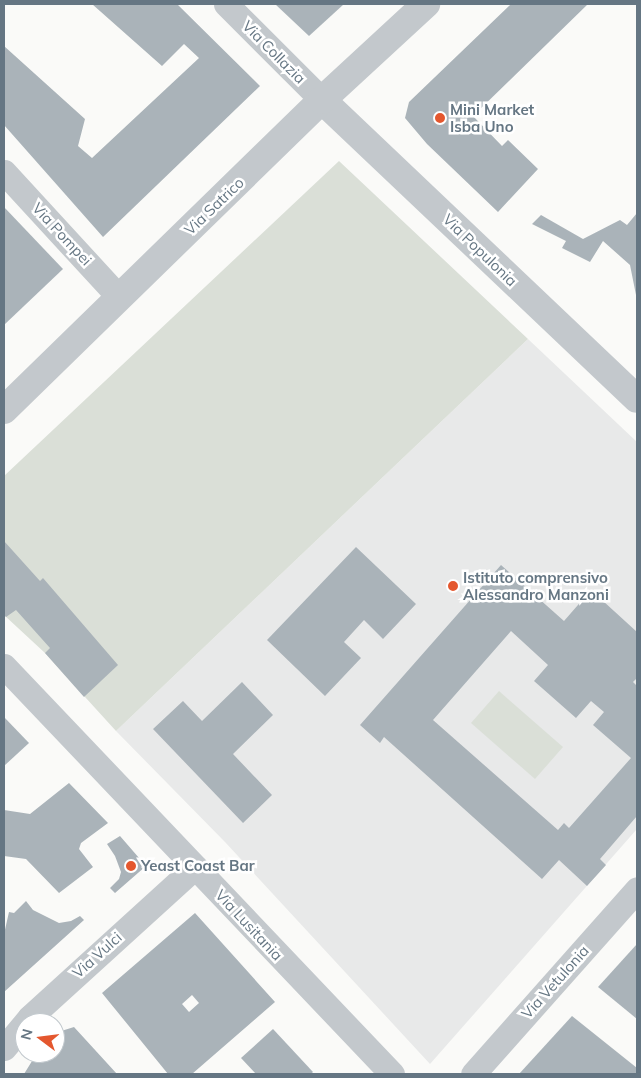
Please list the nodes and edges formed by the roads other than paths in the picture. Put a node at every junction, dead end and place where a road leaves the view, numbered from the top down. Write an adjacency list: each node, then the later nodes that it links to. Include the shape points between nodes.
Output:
1 (226, 4): 3 (street, Via Collazia)
2 (426, 4): 3 (street, Via Satrico)
3 (322, 100): 5 (street, Via Satrico); 6 (street, Via Populonia)
4 (4, 172): 5 (street, Via Pompei)
5 (119, 298): 7 (street, Via Satrico)
6 (637, 399)
7 (4, 410)
8 (4, 666): 9 (street, Via Lusitania)
9 (195, 867): 11 (street, Via Vulci, via 30,1017); 12 (street, Via Lusitania)
10 (637, 889): 13 (street, Via Vetulonia)
11 (4, 1048)
12 (392, 1074)
13 (473, 1074)

